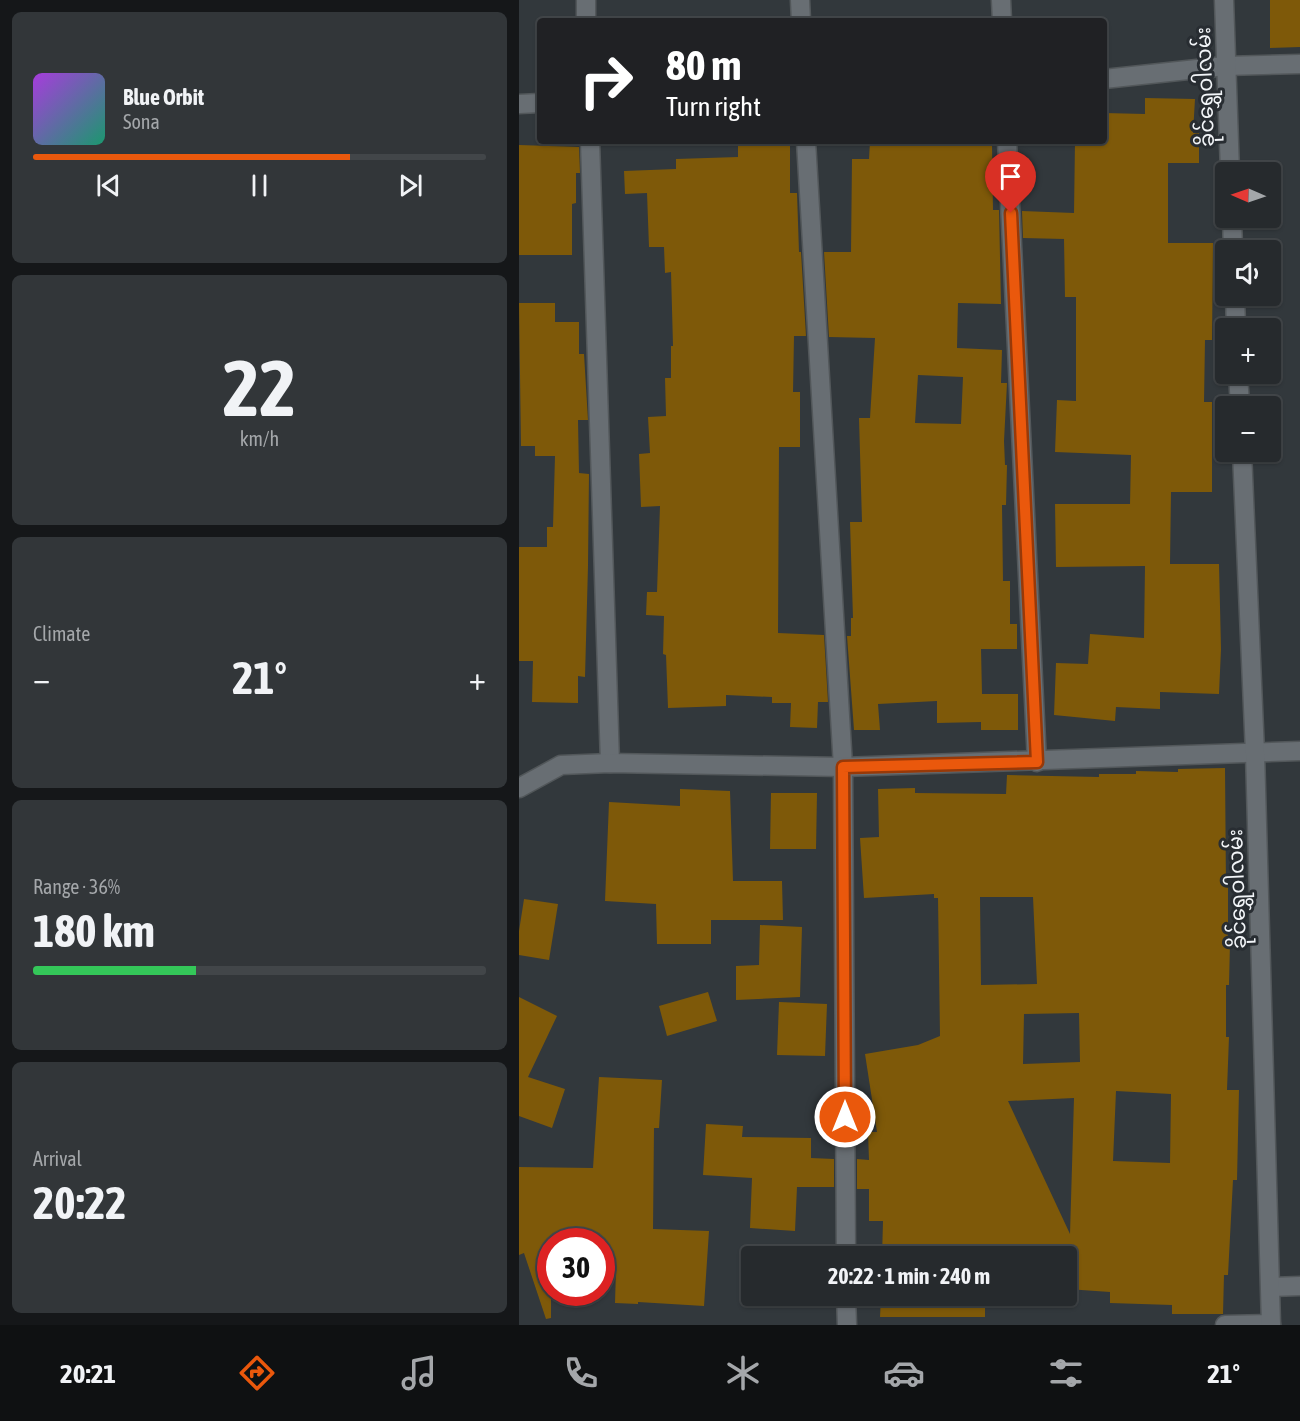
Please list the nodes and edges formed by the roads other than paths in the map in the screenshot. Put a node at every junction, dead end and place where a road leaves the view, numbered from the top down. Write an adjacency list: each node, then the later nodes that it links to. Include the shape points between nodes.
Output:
1 (586, 0): 5 (street)
2 (800, 0): 6 (street)
3 (1001, 0): 7 (street)
4 (1224, 0): 9 (street, ခိုင်ရွှေဝါလမ်း)
5 (587, 18)
6 (801, 18)
7 (1002, 18)
8 (1300, 64): 9 (street)
9 (1225, 66): 10 (street); 16 (street, ခိုင်ရွှေဝါလမ်း)
10 (1107, 79)
11 (537, 103): 12 (street)
12 (519, 104)
13 (590, 144): 21 (street)
14 (806, 144): 22 (street)
15 (1007, 144): 20 (street)
16 (1230, 162)
17 (1242, 462): 19 (street, ခိုင်ရွှေဝါလမ်း)
18 (1300, 751): 19 (street)
19 (1255, 753): 20 (street); 26 (street, ခိုင်ရွှေဝါလမ်း)
20 (1037, 762): 22 (street)
21 (610, 763): 22 (street); 23 (street, via 561,765)
22 (843, 767): 24 (street)
23 (519, 788)
24 (846, 1246)
25 (1300, 1286): 26 (street)
26 (1271, 1287): 28 (street, ခိုင်ရွှေဝါလမ်း)
27 (846, 1306): 29 (street)
28 (1271, 1324): 30 (street)
29 (847, 1325)
30 (1225, 1325)

